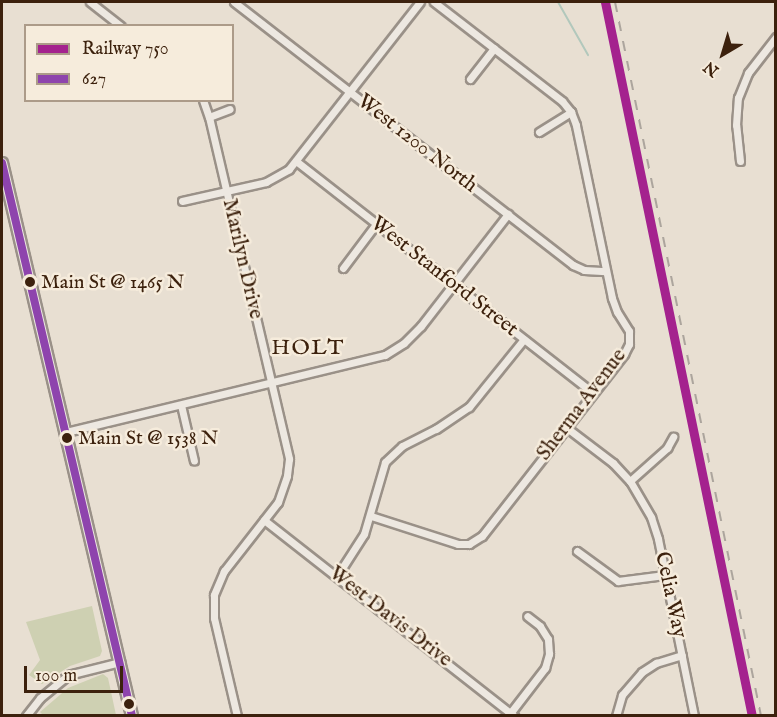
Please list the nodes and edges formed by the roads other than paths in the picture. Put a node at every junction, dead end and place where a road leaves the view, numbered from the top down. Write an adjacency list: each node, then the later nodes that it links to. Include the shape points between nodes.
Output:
1 (90, 2): 5 (street)
2 (234, 2): 9 (street, West 1200 North)
3 (420, 2): 9 (street)
4 (434, 2): 7 (street)
5 (118, 24)
6 (776, 37): 16 (street, via 748,73 738,98)
7 (494, 48): 8 (street); 12 (street)
8 (470, 79)
9 (350, 92): 15 (street); 20 (street, West 1200 North)
10 (204, 102): 13 (street, Marilyn Drive)
11 (230, 110): 13 (street)
12 (571, 112): 14 (street); 23 (street, Sherma Avenue)
13 (209, 117): 18 (street, Marilyn Drive)
14 (539, 132)
15 (296, 161): 18 (street, via 279,177); 21 (street, West Stanford Street)
16 (740, 161)
17 (2, 163): 30 (main road)
18 (226, 192): 19 (street); 26 (street, Marilyn Drive)
19 (182, 201)
20 (508, 214): 23 (street, West 1200 North, via 573,265); 24 (street)
21 (376, 224): 22 (street); 24 (street, West Stanford Street)
22 (343, 268)
23 (606, 271): 27 (street, Sherma Avenue, via 617,312 629,331 629,344)
24 (453, 284): 25 (street, West Stanford Street); 26 (street, via 421,326 385,355)
25 (524, 339): 27 (street, West Stanford Street); 34 (street, via 469,407 402,446 385,462)
26 (272, 384): 28 (street); 35 (street, Marilyn Drive, via 289,459 284,490)
27 (593, 393): 29 (street, Sherma Avenue)
28 (182, 405): 30 (street); 32 (street)
29 (567, 428): 33 (street, Celia Way); 34 (street, Sherma Avenue, via 482,536 469,544 458,544)
30 (66, 432): 41 (main road)
31 (673, 437): 33 (street, via 667,448)
32 (194, 460)
33 (630, 481): 37 (street, Celia Way, via 651,517)
34 (371, 516): 38 (street, via 356,550)
35 (264, 520): 38 (street, West Davis Drive); 45 (street, Marilyn Drive, via 224,571 214,595 214,618)
36 (577, 551): 37 (street, via 618,581)
37 (665, 575): 40 (street, Celia Way)
38 (337, 576): 42 (street, West Davis Drive)
39 (527, 616): 42 (street, via 548,639 549,654 545,668)
40 (682, 655): 46 (street, via 642,672 622,695); 47 (street, Celia Way)
41 (120, 662): 43 (street, via 68,675 40,698); 44 (main road)
42 (511, 714)
43 (26, 716)
44 (132, 716)
45 (237, 716)
46 (616, 716)
47 (694, 716)

